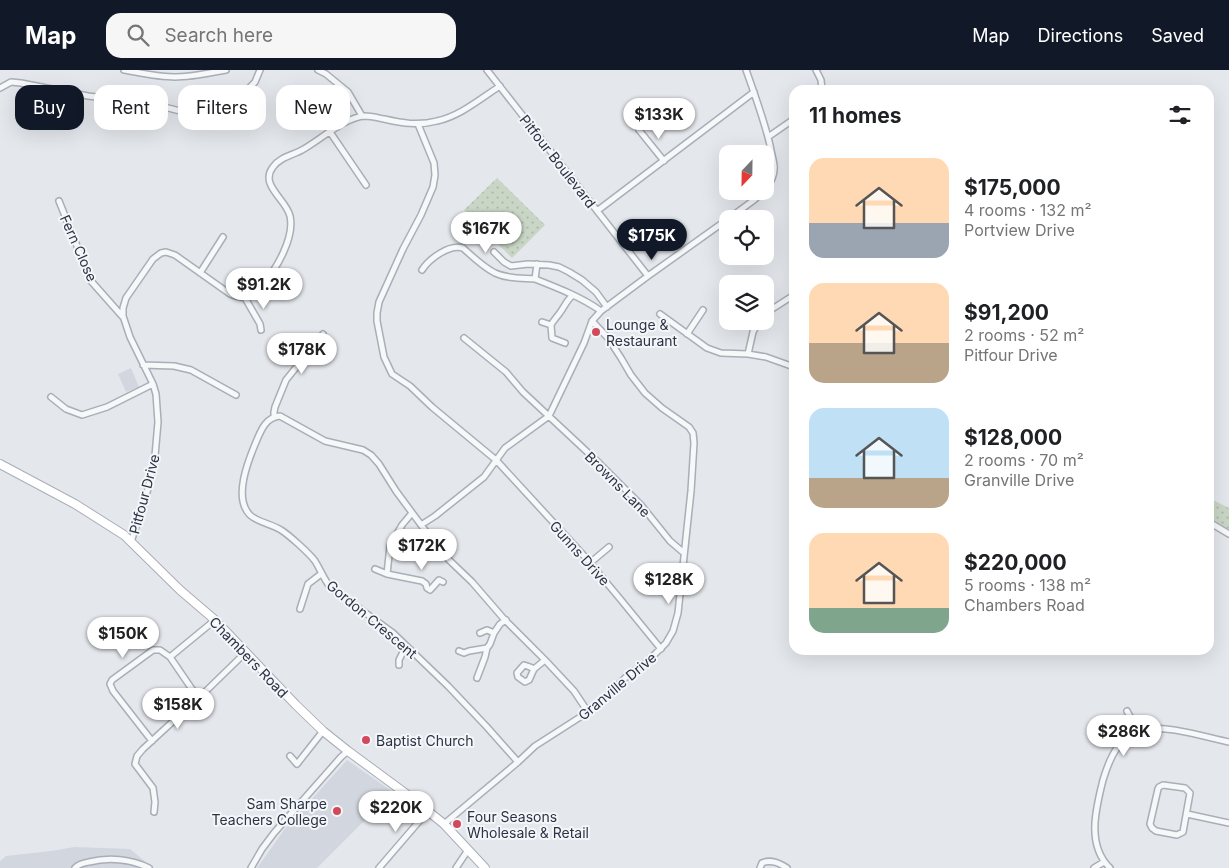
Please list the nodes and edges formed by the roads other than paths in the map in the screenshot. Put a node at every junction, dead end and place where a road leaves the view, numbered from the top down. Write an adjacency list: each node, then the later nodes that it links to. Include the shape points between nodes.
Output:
1 (124, 70): 2 (street, via 188,77)
2 (226, 70)
3 (260, 70): 10 (street, via 248,89 216,114 207,116 21,83 11,82)
4 (318, 70): 12 (street, via 348,92)
5 (487, 70): 9 (street, Pitfour Boulevard)
6 (746, 70): 11 (street)
7 (816, 70): 8 (street)
8 (822, 85)
9 (500, 86): 14 (street, via 451,116); 24 (street, Pitfour Boulevard)
10 (0, 88)
11 (754, 92): 17 (street); 19 (street)
12 (362, 116): 14 (street); 16 (street)
13 (789, 122): 17 (street)
14 (418, 124): 59 (street, Gunns Drive, via 434,163 434,181 377,312 384,357 392,374)
15 (639, 130): 19 (street)
16 (330, 132): 20 (street); 34 (street, via 280,160 270,172 271,187 286,205 290,216 289,237 269,278 257,292)
17 (768, 137): 18 (street)
18 (770, 145)
19 (664, 162): 24 (street)
20 (366, 185)
21 (754, 200): 23 (street)
22 (59, 201): 41 (street, Fern Close, via 91,281)
23 (740, 210)
24 (597, 211): 31 (street, Pitfour Boulevard)
25 (719, 225): 31 (street)
26 (223, 237): 30 (street)
27 (494, 252): 28 (street, via 511,266)
28 (537, 264): 32 (street); 36 (street, via 569,272 596,292)
29 (422, 270): 32 (street, via 438,255 458,247 506,277)
30 (200, 273): 34 (street, via 230,294); 41 (street, via 171,253 157,255 126,298)
31 (648, 276): 36 (street)
32 (535, 279): 33 (street)
33 (572, 296): 39 (street); 44 (street)
34 (245, 298): 45 (street)
35 (789, 298): 37 (street)
36 (607, 307): 39 (street)
37 (774, 308)
38 (702, 310): 48 (street)
39 (602, 311): 42 (street)
40 (660, 314): 48 (street)
41 (123, 316): 52 (street, Pitfour Drive)
42 (592, 321): 57 (street); 67 (street, Granville Drive, via 608,338 645,393 690,427 693,433)
43 (542, 322): 44 (street)
44 (551, 325): 50 (street, via 552,338)
45 (261, 330)
46 (754, 330): 51 (street)
47 (323, 334): 58 (street, via 286,380)
48 (687, 334): 51 (street, via 721,353)
49 (464, 338): 57 (street, Browns Lane, via 506,372 522,392)
50 (565, 343)
51 (748, 354): 53 (street)
52 (143, 365): 54 (street, Pitfour Drive); 55 (street, via 190,370)
53 (789, 365)
54 (153, 384): 56 (street, via 107,407 82,415 66,409); 65 (street, Pitfour Drive, via 158,422 155,456)
55 (236, 395)
56 (51, 397)
57 (549, 416): 59 (street, via 504,448); 67 (street, Browns Lane, via 636,499)
58 (274, 417): 61 (street, via 280,416 325,441 371,455); 70 (street, Gordon Crescent, via 267,421 249,459 244,477 244,506 251,516 280,530 296,543 314,561)
59 (496, 460): 62 (street, via 484,477); 68 (street, Gunns Drive)
60 (0, 464): 65 (street, Chambers Road, via 75,504)
61 (412, 513): 62 (street); 71 (street, via 390,546)
62 (421, 525): 75 (street, via 448,559)
63 (1214, 525): 64 (street)
64 (1229, 534)
65 (131, 542): 74 (street, Chambers Road)
66 (609, 547): 68 (street)
67 (684, 553): 80 (street, Granville Drive, via 678,613 673,631)
68 (590, 563): 80 (street, Gunns Drive)
69 (375, 570): 71 (street)
70 (321, 574): 73 (street, via 308,584); 78 (street, Gordon Crescent, via 330,587)
71 (387, 574): 72 (street, via 422,581 430,590 439,580)
72 (443, 582)
73 (300, 609)
74 (215, 620): 82 (street, Chambers Road); 83 (street)
75 (506, 620): 76 (street); 84 (street)
76 (494, 633): 77 (street, via 487,630); 79 (street)
77 (480, 634)
78 (406, 646): 85 (street); 97 (street, Gordon Crescent)
79 (487, 648): 81 (street, via 464,653); 87 (street)
80 (661, 649): 90 (street, Granville Drive)
81 (459, 651)
82 (246, 652): 88 (street); 91 (street, Chambers Road)
83 (170, 657): 88 (street); 93 (street, via 160,650 153,650 110,684 112,691)
84 (546, 660): 86 (street); 90 (street)
85 (399, 665)
86 (534, 670)
87 (477, 678)
88 (198, 698): 93 (street)
89 (1127, 711): 92 (street)
90 (588, 712): 97 (street, Granville Drive, via 535,746)
91 (323, 731): 95 (street, Chambers Road); 96 (street, via 296,764)
92 (1139, 733): 94 (street, via 1167,729); 104 (street, via 1117,748 1107,767 1098,798 1094,824 1097,847)
93 (152, 740): 99 (street, via 137,756 135,764 153,788)
94 (1229, 742)
95 (348, 751): 98 (street, Chambers Road); 107 (street, via 274,833)
96 (290, 756)
97 (518, 762): 102 (street, Granville Drive)
98 (428, 811): 102 (street, Chambers Road); 108 (street)
99 (154, 812)
100 (1187, 814): 100 (street, via 1190,796 1187,789 1165,784 1159,787 1150,824 1152,828 1179,835); 101 (street)
101 (1229, 823)
102 (444, 824): 103 (street, Chambers Road)
103 (468, 850): 109 (street); 110 (street, Chambers Road)
104 (1104, 862): 113 (street); 114 (street)
105 (75, 868): 106 (street, via 95,860 112,859 140,863)
106 (149, 868)
107 (251, 868)
108 (380, 868)
109 (456, 868)
110 (485, 868)
111 (760, 868): 112 (street, via 768,860)
112 (787, 868)
113 (1094, 868)
114 (1110, 868)

